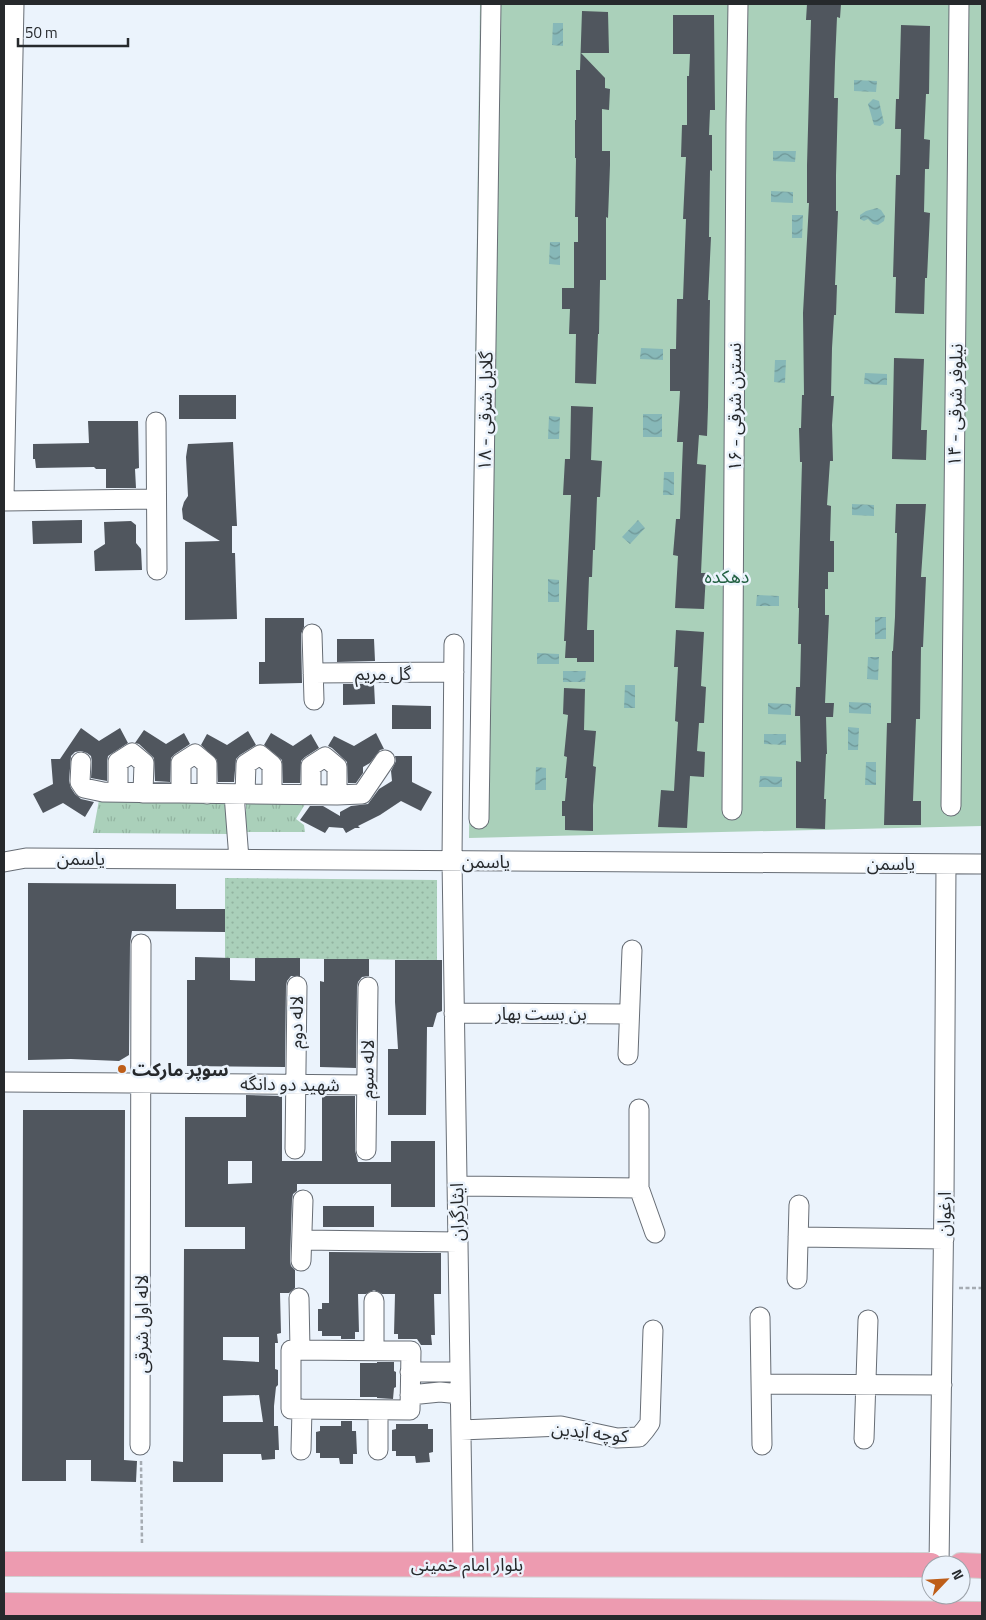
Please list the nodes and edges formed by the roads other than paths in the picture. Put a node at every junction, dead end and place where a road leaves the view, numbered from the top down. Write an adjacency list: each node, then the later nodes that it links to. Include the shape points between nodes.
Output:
1 (8, 4): 6 (street)
2 (14, 4): 8 (street)
3 (491, 4): 29 (street, گلایل شرقی - ۱۸)
4 (738, 4): 28 (street, نسترن شرقی - ۱۶)
5 (959, 4): 27 (street, نیلوفر شرقی - ۱۴)
6 (4, 6)
7 (156, 422): 9 (street)
8 (4, 497)
9 (156, 499): 10 (street); 11 (street)
10 (4, 501)
11 (157, 570)
12 (312, 634): 15 (street)
13 (454, 644): 14 (street, ایثارگران)
14 (454, 672): 15 (street, گل مریم); 33 (street, ایثارگران)
15 (313, 673): 16 (street)
16 (314, 700)
17 (385, 760): 26 (street, via 362,794)
18 (81, 762): 19 (street, via 80,782 84,788)
19 (118, 792): 20 (street); 20 (street, via 118,762 132,753 144,763)
20 (144, 793): 21 (street)
21 (181, 793): 22 (street); 22 (street, via 181,763 195,754 207,764)
22 (207, 794): 23 (street)
23 (240, 794): 24 (street); 24 (street, via 246,764 260,755 272,765); 32 (street)
24 (272, 794): 25 (street)
25 (311, 794): 26 (street); 26 (street, via 311,766 325,757 337,767)
26 (337, 795)
27 (951, 806)
28 (732, 810)
29 (480, 819)
30 (4, 852): 31 (street, یاسمن)
31 (26, 858): 32 (street, یاسمن); 34 (street, یاسمن)
32 (239, 859): 33 (street, یاسمن)
33 (452, 860): 35 (street, یاسمن); 41 (street, ایثارگران)
34 (4, 862)
35 (946, 864): 36 (street, یاسمن); 57 (street, ارغوان)
36 (982, 864)
37 (141, 944): 45 (street, لاله اول شرقی)
38 (632, 950): 42 (street)
39 (297, 986): 46 (street, لاله دوم)
40 (368, 987): 47 (street, لاله سوم)
41 (454, 1013): 42 (street, بن بست بهار); 51 (street, ایثارگران)
42 (629, 1014): 43 (street)
43 (628, 1055)
44 (4, 1082): 45 (street, شهید دو دانگه)
45 (141, 1083): 46 (street, شهید دو دانگه); 80 (street, لاله اول شرقی)
46 (296, 1083): 47 (street, شهید دو دانگه); 49 (street, لاله دوم)
47 (366, 1084): 50 (street, لاله سوم)
48 (639, 1109): 52 (street)
49 (295, 1149)
50 (366, 1150)
51 (457, 1186): 52 (street); 59 (street, ایثارگران)
52 (639, 1188): 55 (street)
53 (304, 1200): 58 (street)
54 (799, 1206): 56 (street)
55 (654, 1233)
56 (798, 1237): 57 (street); 61 (street)
57 (944, 1238): 73 (street, ارغوان)
58 (302, 1240): 59 (street); 60 (street)
59 (458, 1242): 70 (street, ایثارگران)
60 (301, 1261)
61 (797, 1279)
62 (299, 1298): 67 (street)
63 (374, 1302): 68 (street)
64 (760, 1317): 71 (street)
65 (868, 1320): 72 (street)
66 (653, 1330): 78 (street, کوچه آیدین, via 650,1422 639,1436 617,1438 561,1426)
67 (300, 1350): 68 (street); 76 (street, via 291,1350 291,1409)
68 (374, 1351): 69 (street, via 410,1351)
69 (410, 1372): 70 (street); 75 (street)
70 (460, 1372): 74 (street, ایثارگران)
71 (761, 1384): 72 (street); 81 (street)
72 (866, 1384): 73 (street); 79 (street)
73 (942, 1385): 84 (street, ارغوان)
74 (460, 1394): 75 (street, via 440,1392); 78 (street, ایثارگران)
75 (410, 1396): 77 (street, via 410,1410)
76 (302, 1409): 77 (street); 82 (street)
77 (378, 1410): 83 (street)
78 (461, 1430): 86 (street, ایثارگران)
79 (864, 1439)
80 (140, 1445)
81 (762, 1445)
82 (301, 1450)
83 (378, 1450)
84 (939, 1555)
85 (4, 1564): 86 (main road, بلوار امام خمینی)
86 (463, 1564): 87 (main road, بلوار امام خمینی)
87 (921, 1565)
88 (4, 1605): 89 (main road)
89 (454, 1612): 91 (main road)
90 (982, 1614): 91 (main road)
91 (936, 1615)

